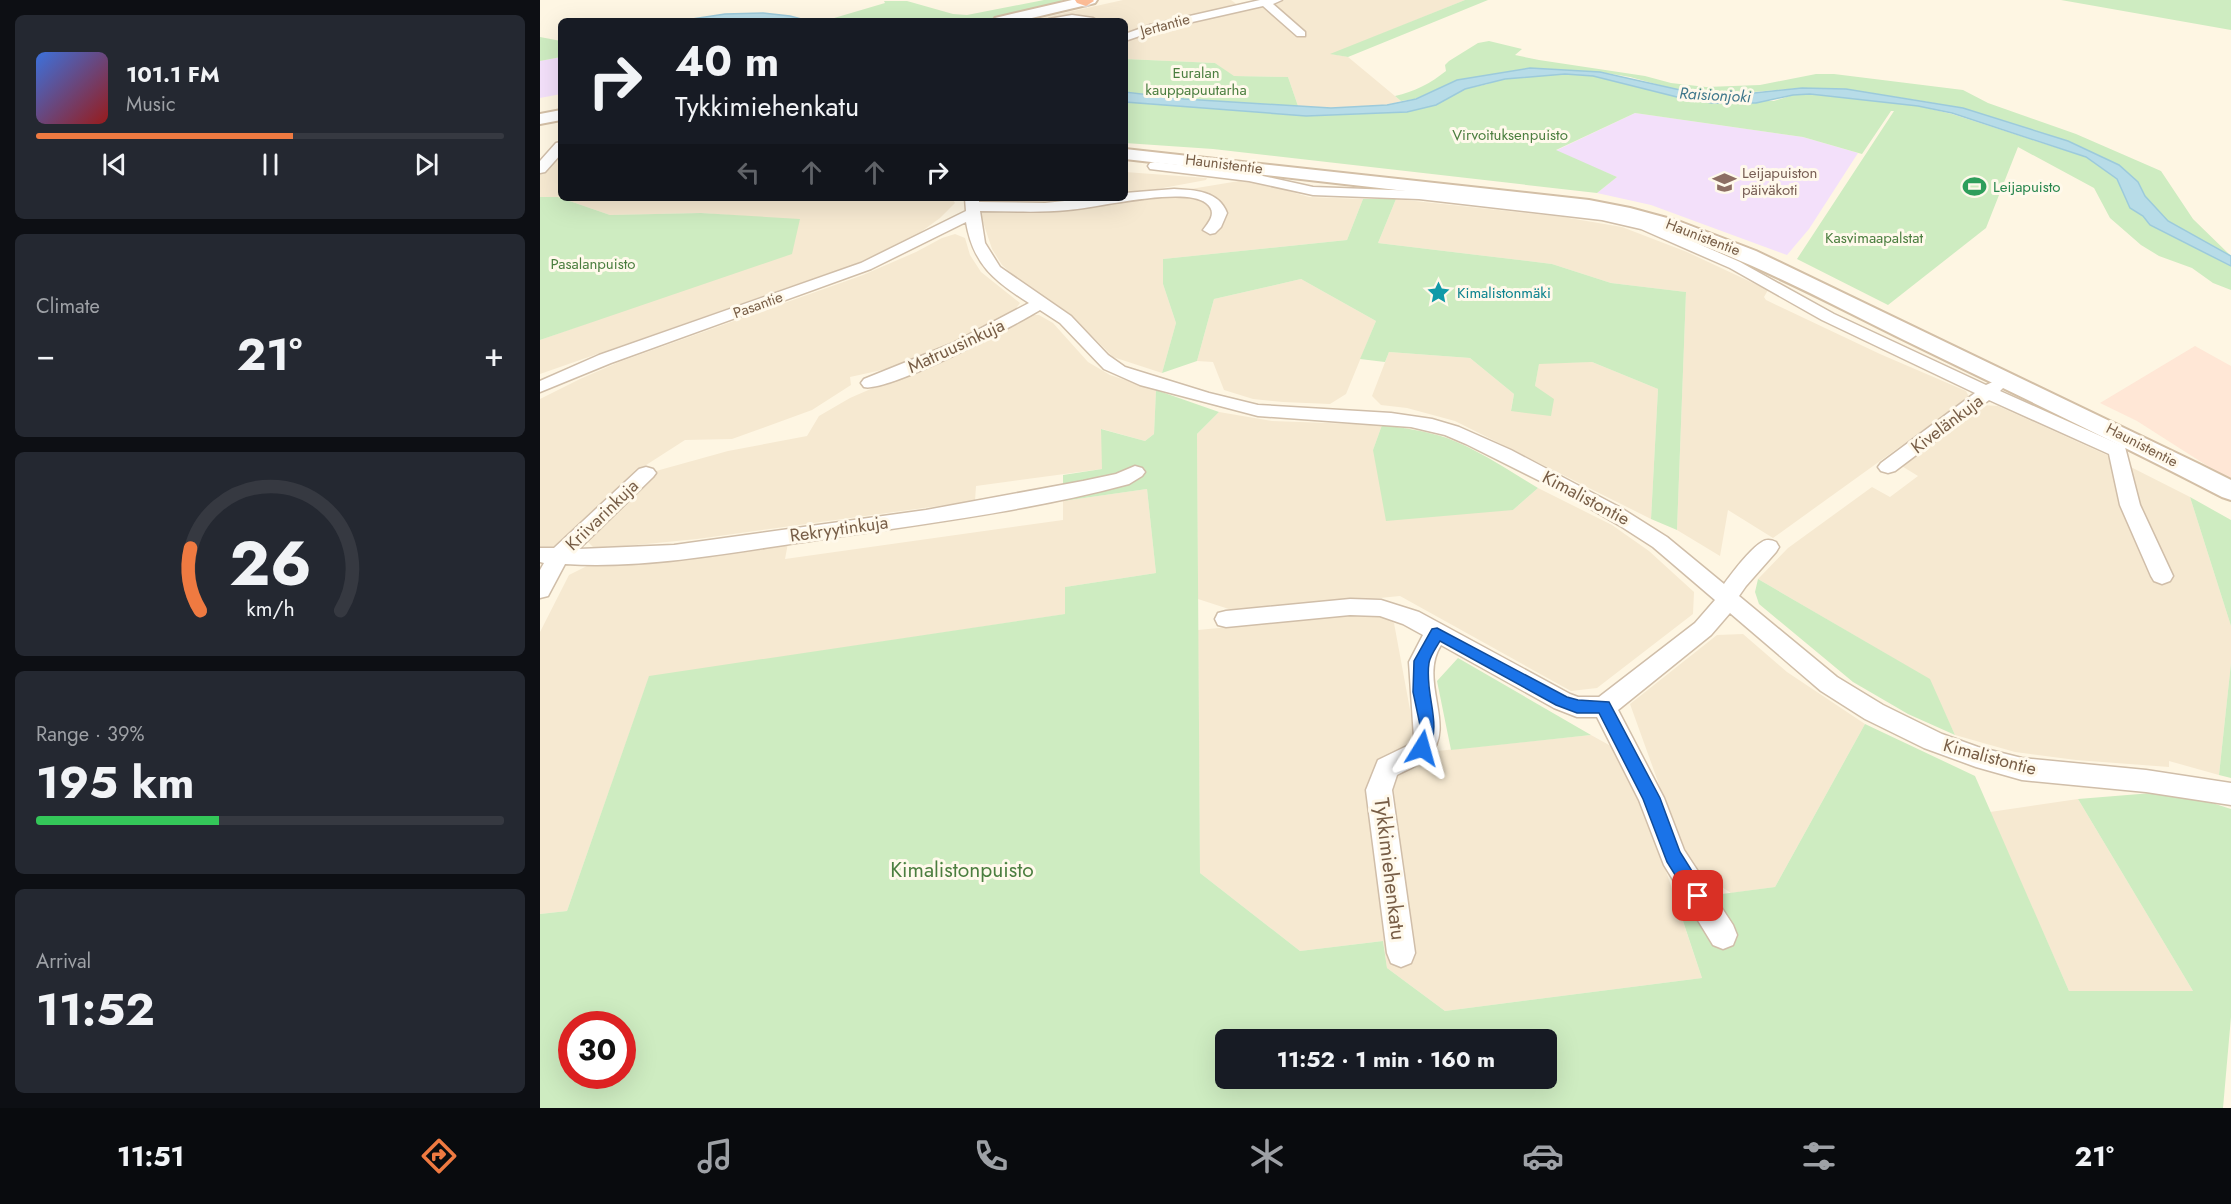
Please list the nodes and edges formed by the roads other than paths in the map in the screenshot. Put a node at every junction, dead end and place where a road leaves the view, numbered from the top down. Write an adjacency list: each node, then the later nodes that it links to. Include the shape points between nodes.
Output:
1 (1086, 0): 4 (street)
2 (1277, 0): 3 (street, Jertantie)
3 (1264, 2): 6 (street, Jertantie); 7 (street)
4 (1012, 18)
5 (1128, 28): 6 (street)
6 (1141, 30): 8 (street, Jertantie)
7 (1301, 34)
8 (1128, 36)
9 (558, 109): 10 (street)
10 (540, 112)
11 (558, 116): 12 (street)
12 (540, 119)
13 (558, 149): 16 (street)
14 (1128, 154): 17 (street, Haunistentie)
15 (1155, 166): 17 (street, Haunistentie)
16 (540, 169)
17 (1329, 184): 24 (street, Haunistentie, via 1589,206 1676,225)
18 (1128, 199): 21 (street, via 1177,192 1206,196 1219,211 1217,223)
19 (1110, 201): 20 (street, via 1072,206)
20 (972, 206): 22 (street, Kimalistontie, via 977,245 991,268); 25 (street, Pasantie, via 866,266 605,359)
21 (1210, 230)
22 (1040, 303): 23 (street, Matruusinkuja, via 1014,320 930,360); 34 (street, Kimalistontie, via 1076,328 1100,358 1139,379 1259,411 1394,419 1452,432 1503,454 1618,513 1660,542)
23 (870, 383)
24 (1997, 386): 26 (street, Kivelänkuja); 29 (street, Haunistentie, via 2100,424); 32 (street, via 2118,451 2130,506)
25 (540, 387)
26 (1888, 467)
27 (1135, 472): 31 (street, Rekryytinkuja, via 1122,479 1021,501 851,528 621,558)
28 (646, 473): 31 (street, Kriivarinkuja)
29 (2231, 491)
30 (1768, 547): 34 (street, via 1738,580)
31 (549, 556): 33 (street, Kriivarinkuja)
32 (2162, 576)
33 (540, 590)
34 (1726, 600): 37 (street, via 1703,629); 38 (street, Kimalistontie, via 1829,684 1933,741 2022,769)
35 (1226, 620): 36 (street, via 1365,606 1396,612)
36 (1437, 633): 37 (street, via 1562,701 1577,707); 40 (street, Tykkimiehenkatu, via 1422,661 1420,676 1427,737 1422,748 1387,768 1379,790)
37 (1604, 707): 39 (street, via 1651,798 1673,856)
38 (2231, 794)
39 (1724, 935)
40 (1401, 952)

